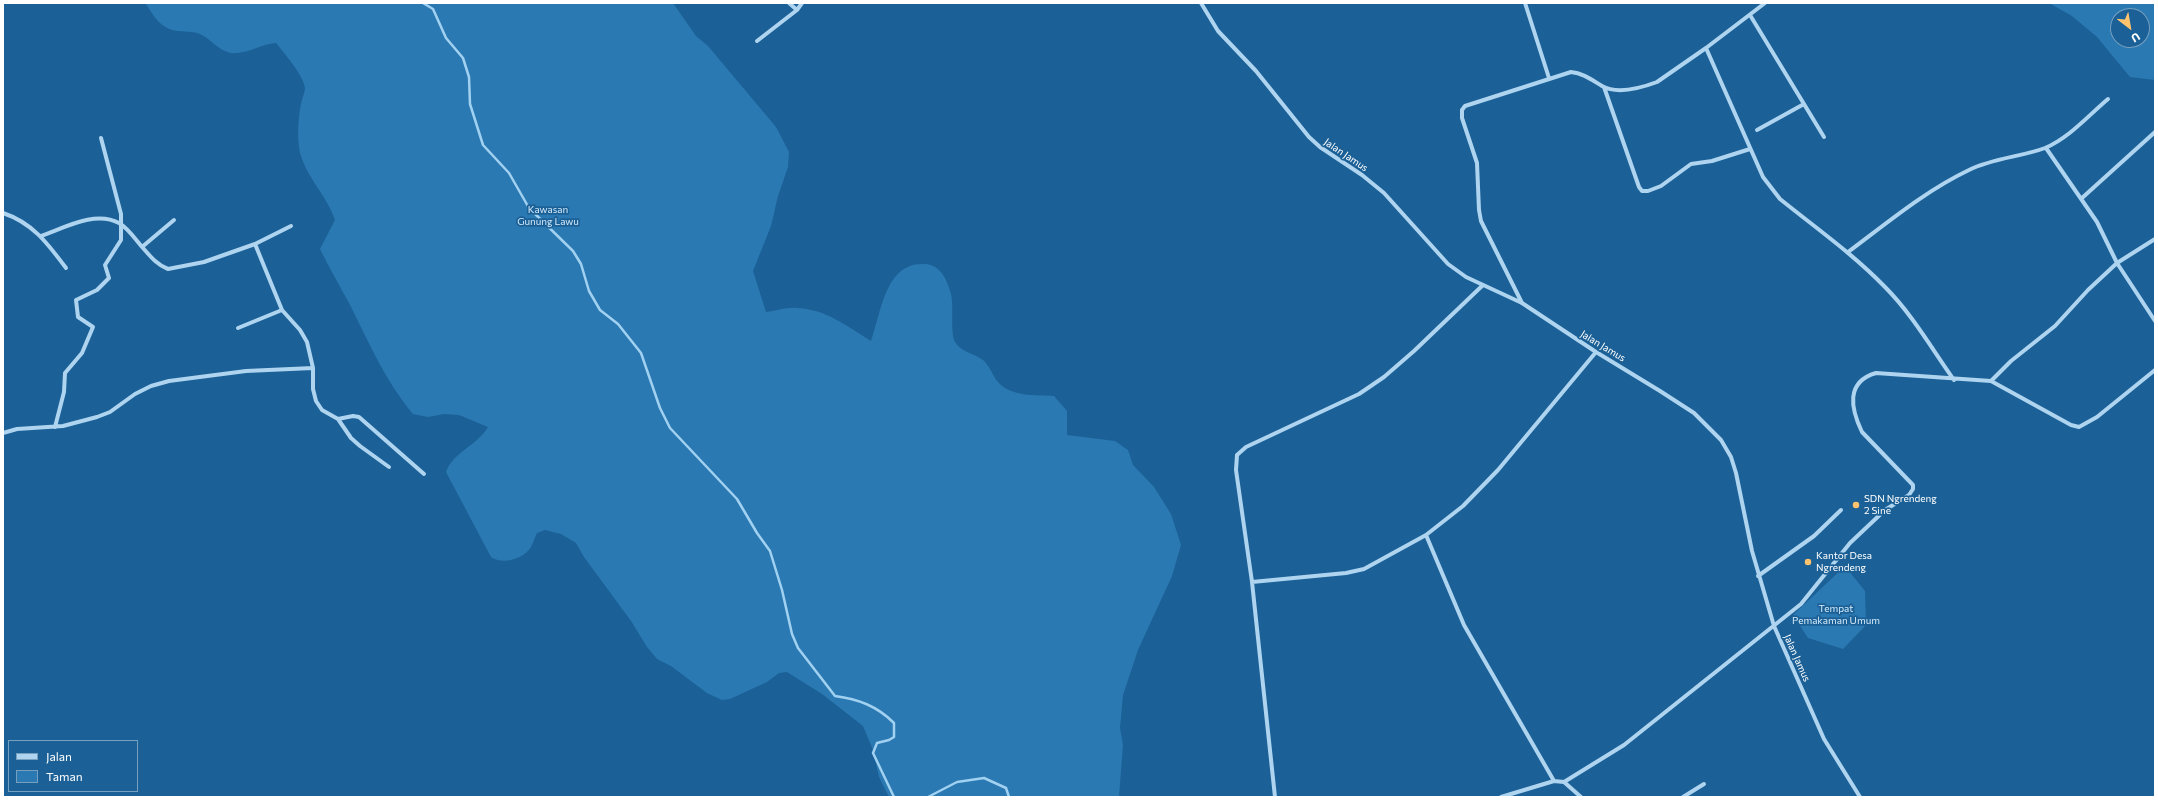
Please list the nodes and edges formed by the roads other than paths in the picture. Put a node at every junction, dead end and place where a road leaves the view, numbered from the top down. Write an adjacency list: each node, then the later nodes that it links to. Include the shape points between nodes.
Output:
1 (789, 3): 6 (street)
2 (802, 3): 6 (street)
3 (1201, 3): 32 (street, Jalan Jamus, via 1218,31 1256,70 1308,137 1362,174 1384,193 1448,264)
4 (1525, 3): 10 (street)
5 (1765, 3): 7 (street)
6 (797, 10): 8 (street)
7 (1750, 15): 9 (street); 13 (street)
8 (757, 41)
9 (1706, 48): 11 (street, via 1649,85 1621,90); 19 (street)
10 (1549, 78): 11 (street, via 1577,72); 33 (street, via 1468,104 1462,110 1462,118 1477,163 1481,221)
11 (1604, 87): 19 (street, via 1639,187 1643,191 1661,186 1691,164)
12 (2108, 99): 18 (street)
13 (1804, 104): 14 (street); 16 (street)
14 (1757, 130)
15 (2155, 132): 20 (street)
16 (1824, 137)
17 (101, 138): 23 (street, via 118,200)
18 (2046, 148): 20 (street); 29 (street, via 1992,161 1961,174 1912,204)
19 (1750, 150): 29 (street, via 1763,177 1780,199)
20 (2082, 198): 30 (street, via 2107,240)
21 (3, 213): 25 (street, via 16,218)
22 (174, 220): 28 (street)
23 (120, 223): 25 (street, via 99,218 91,219); 28 (street); 43 (street, via 121,240 105,265 109,278 97,290 76,300 78,317 93,327 82,353 65,373 64,392)
24 (291, 226): 27 (street)
25 (41, 236): 31 (street)
26 (2155, 239): 30 (street)
27 (255, 244): 28 (street, via 204,262 168,269 158,264); 34 (street)
28 (142, 247)
29 (1848, 252): 40 (street, via 1899,302)
30 (2117, 263): 35 (street); 41 (street, via 2055,326 2011,361)
31 (66, 268)
32 (1483, 285): 33 (street, Jalan Jamus); 50 (street, via 1414,351 1372,385 1333,407 1240,451 1236,470)
33 (1522, 303): 37 (street, Jalan Jamus)
34 (282, 310): 36 (street); 38 (street, via 307,342)
35 (2155, 321)
36 (238, 328)
37 (1596, 352): 48 (street, via 1498,470 1463,506); 49 (street, Jalan Jamus, via 1694,413 1721,440 1731,457 1736,473)
38 (313, 368): 42 (street, via 316,401 322,410); 43 (street, via 246,372 169,381 135,394 110,412)
39 (2155, 370): 41 (street, via 2097,417 2079,427)
40 (1954, 380): 41 (street); 51 (street, via 1876,373 1860,381 1853,396 1857,422 1862,432 1907,478 1913,489 1909,495 1884,510 1864,529 1801,604)
41 (1992, 382)
42 (338, 419): 45 (street, via 351,438); 46 (street, via 359,417)
43 (55, 427): 44 (street, via 17,429)
44 (3, 433)
45 (389, 467)
46 (424, 474)
47 (1841, 510): 49 (street, via 1814,536)
48 (1426, 534): 50 (street, via 1364,569); 52 (street, via 1464,625)
49 (1758, 576): 51 (street, Jalan Jamus)
50 (1252, 582): 55 (street)
51 (1774, 626): 53 (street, via 1624,745); 59 (street, Jalan Jamus, via 1824,739)
52 (1554, 781): 53 (street); 56 (street)
53 (1564, 782): 57 (street)
54 (1704, 784): 58 (street)
55 (1275, 797)
56 (1501, 797)
57 (1581, 797)
58 (1683, 797)
59 (1860, 797)

